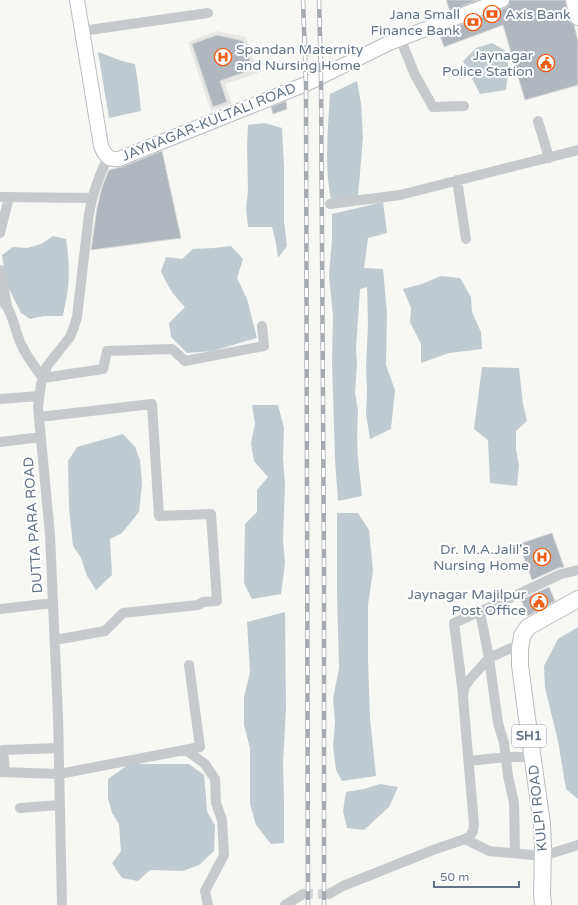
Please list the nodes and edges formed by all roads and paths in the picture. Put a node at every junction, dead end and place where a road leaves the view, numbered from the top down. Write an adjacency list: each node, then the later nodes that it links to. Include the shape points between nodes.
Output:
1 (77, 0): 6 (main road, JAYNAGAR-KULTALI ROAD)
2 (502, 0): 7 (main road, JAYNAGAR-KULTALI ROAD)
3 (574, 0): 5 (main road)
4 (208, 13): 6 (street)
5 (578, 17)
6 (82, 31): 11 (main road, JAYNAGAR-KULTALI ROAD, via 101,146)
7 (400, 38): 8 (street, via 415,75 433,107); 11 (main road, JAYNAGAR-KULTALI ROAD, via 306,84 119,159 113,160)
8 (464, 106)
9 (538, 121): 12 (street)
10 (578, 150): 12 (street)
11 (108, 157): 15 (street, DUTTA PARA ROAD)
12 (548, 158): 13 (street)
13 (457, 180): 16 (street, via 400,195); 18 (street)
14 (5, 197): 15 (street); 17 (street)
15 (92, 198): 22 (street, DUTTA PARA ROAD, via 77,317 70,337 47,366)
16 (330, 204)
17 (0, 233)
18 (466, 239)
19 (0, 270): 20 (street)
20 (3, 303): 22 (street, via 11,315 20,344)
21 (262, 326): 22 (street, via 264,346 186,361 172,349 107,351 103,369)
22 (43, 378): 23 (street, DUTTA PARA ROAD)
23 (39, 396): 24 (street); 25 (street, DUTTA PARA ROAD)
24 (0, 399)
25 (39, 417): 26 (street, DUTTA PARA ROAD); 33 (street, via 152,404 158,516 211,514 217,601 123,613 105,631)
26 (41, 437): 27 (street); 30 (street, DUTTA PARA ROAD)
27 (0, 442)
28 (578, 570): 32 (street, via 561,574)
29 (578, 598): 34 (main road, KULPI ROAD / SH1, via 528,627)
30 (53, 603): 31 (street); 33 (street, DUTTA PARA ROAD)
31 (0, 609)
32 (480, 612): 35 (street); 37 (street, via 454,624)
33 (55, 640): 38 (street, DUTTA PARA ROAD)
34 (520, 644): 35 (street); 41 (main road, KULPI ROAD / SH1, via 520,665)
35 (489, 658): 37 (street, via 464,688); 40 (street, via 498,723)
36 (189, 665): 39 (street, via 200,747)
37 (463, 698): 42 (street)
38 (59, 748): 43 (street, via 3,750); 44 (street, DUTTA PARA ROAD)
39 (186, 750): 44 (street); 54 (street, via 205,764 215,779 216,803 222,820 224,855 205,891)
40 (506, 757): 41 (street); 42 (street); 49 (street, via 514,804)
41 (532, 757): 50 (main road, KULPI ROAD / SH1, via 542,824)
42 (469, 761): 47 (street, via 474,824 473,831)
43 (2, 772): 44 (street)
44 (60, 774): 45 (street, DUTTA PARA ROAD)
45 (60, 805): 46 (street); 53 (street, DUTTA PARA ROAD)
46 (20, 808)
47 (465, 839): 49 (street, via 489,851); 52 (street, via 343,886)
48 (578, 845): 50 (street)
49 (515, 853): 50 (street)
50 (543, 856): 56 (main road, KULPI ROAD / SH1)
51 (303, 894): 55 (street)
52 (329, 894)
53 (62, 905)
54 (208, 905)
55 (285, 905)
56 (542, 905)

